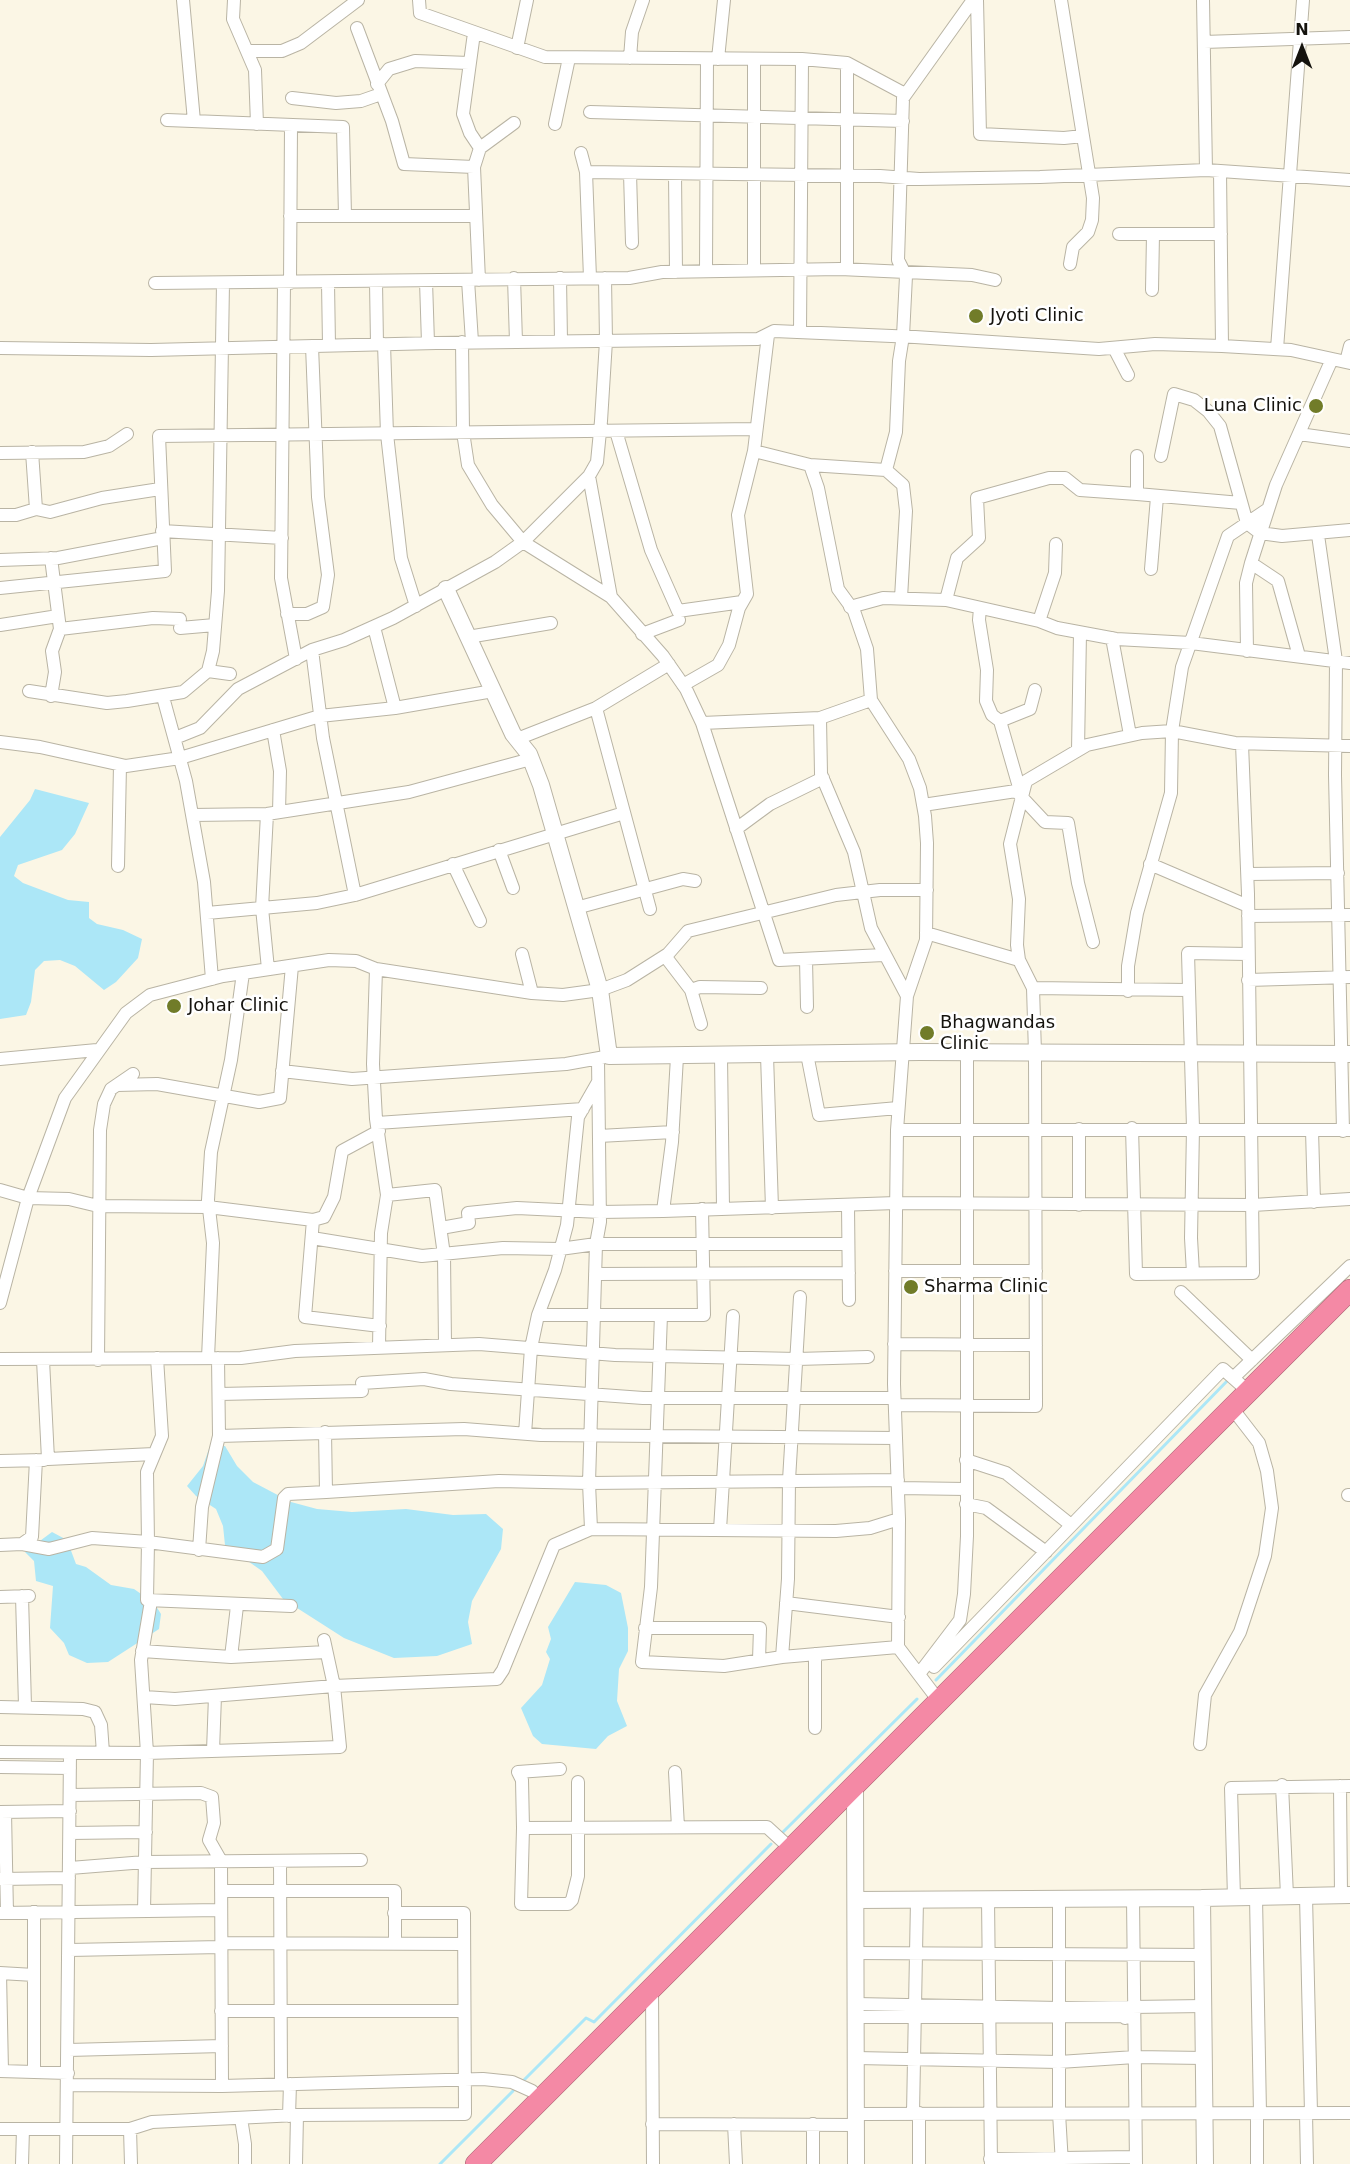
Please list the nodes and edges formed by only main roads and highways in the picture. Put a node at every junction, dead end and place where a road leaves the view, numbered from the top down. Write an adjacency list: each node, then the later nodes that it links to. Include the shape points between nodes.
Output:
1 (1350, 1290): 2 (highway, via 1241,1385 1232,1408)
2 (484, 2160)

